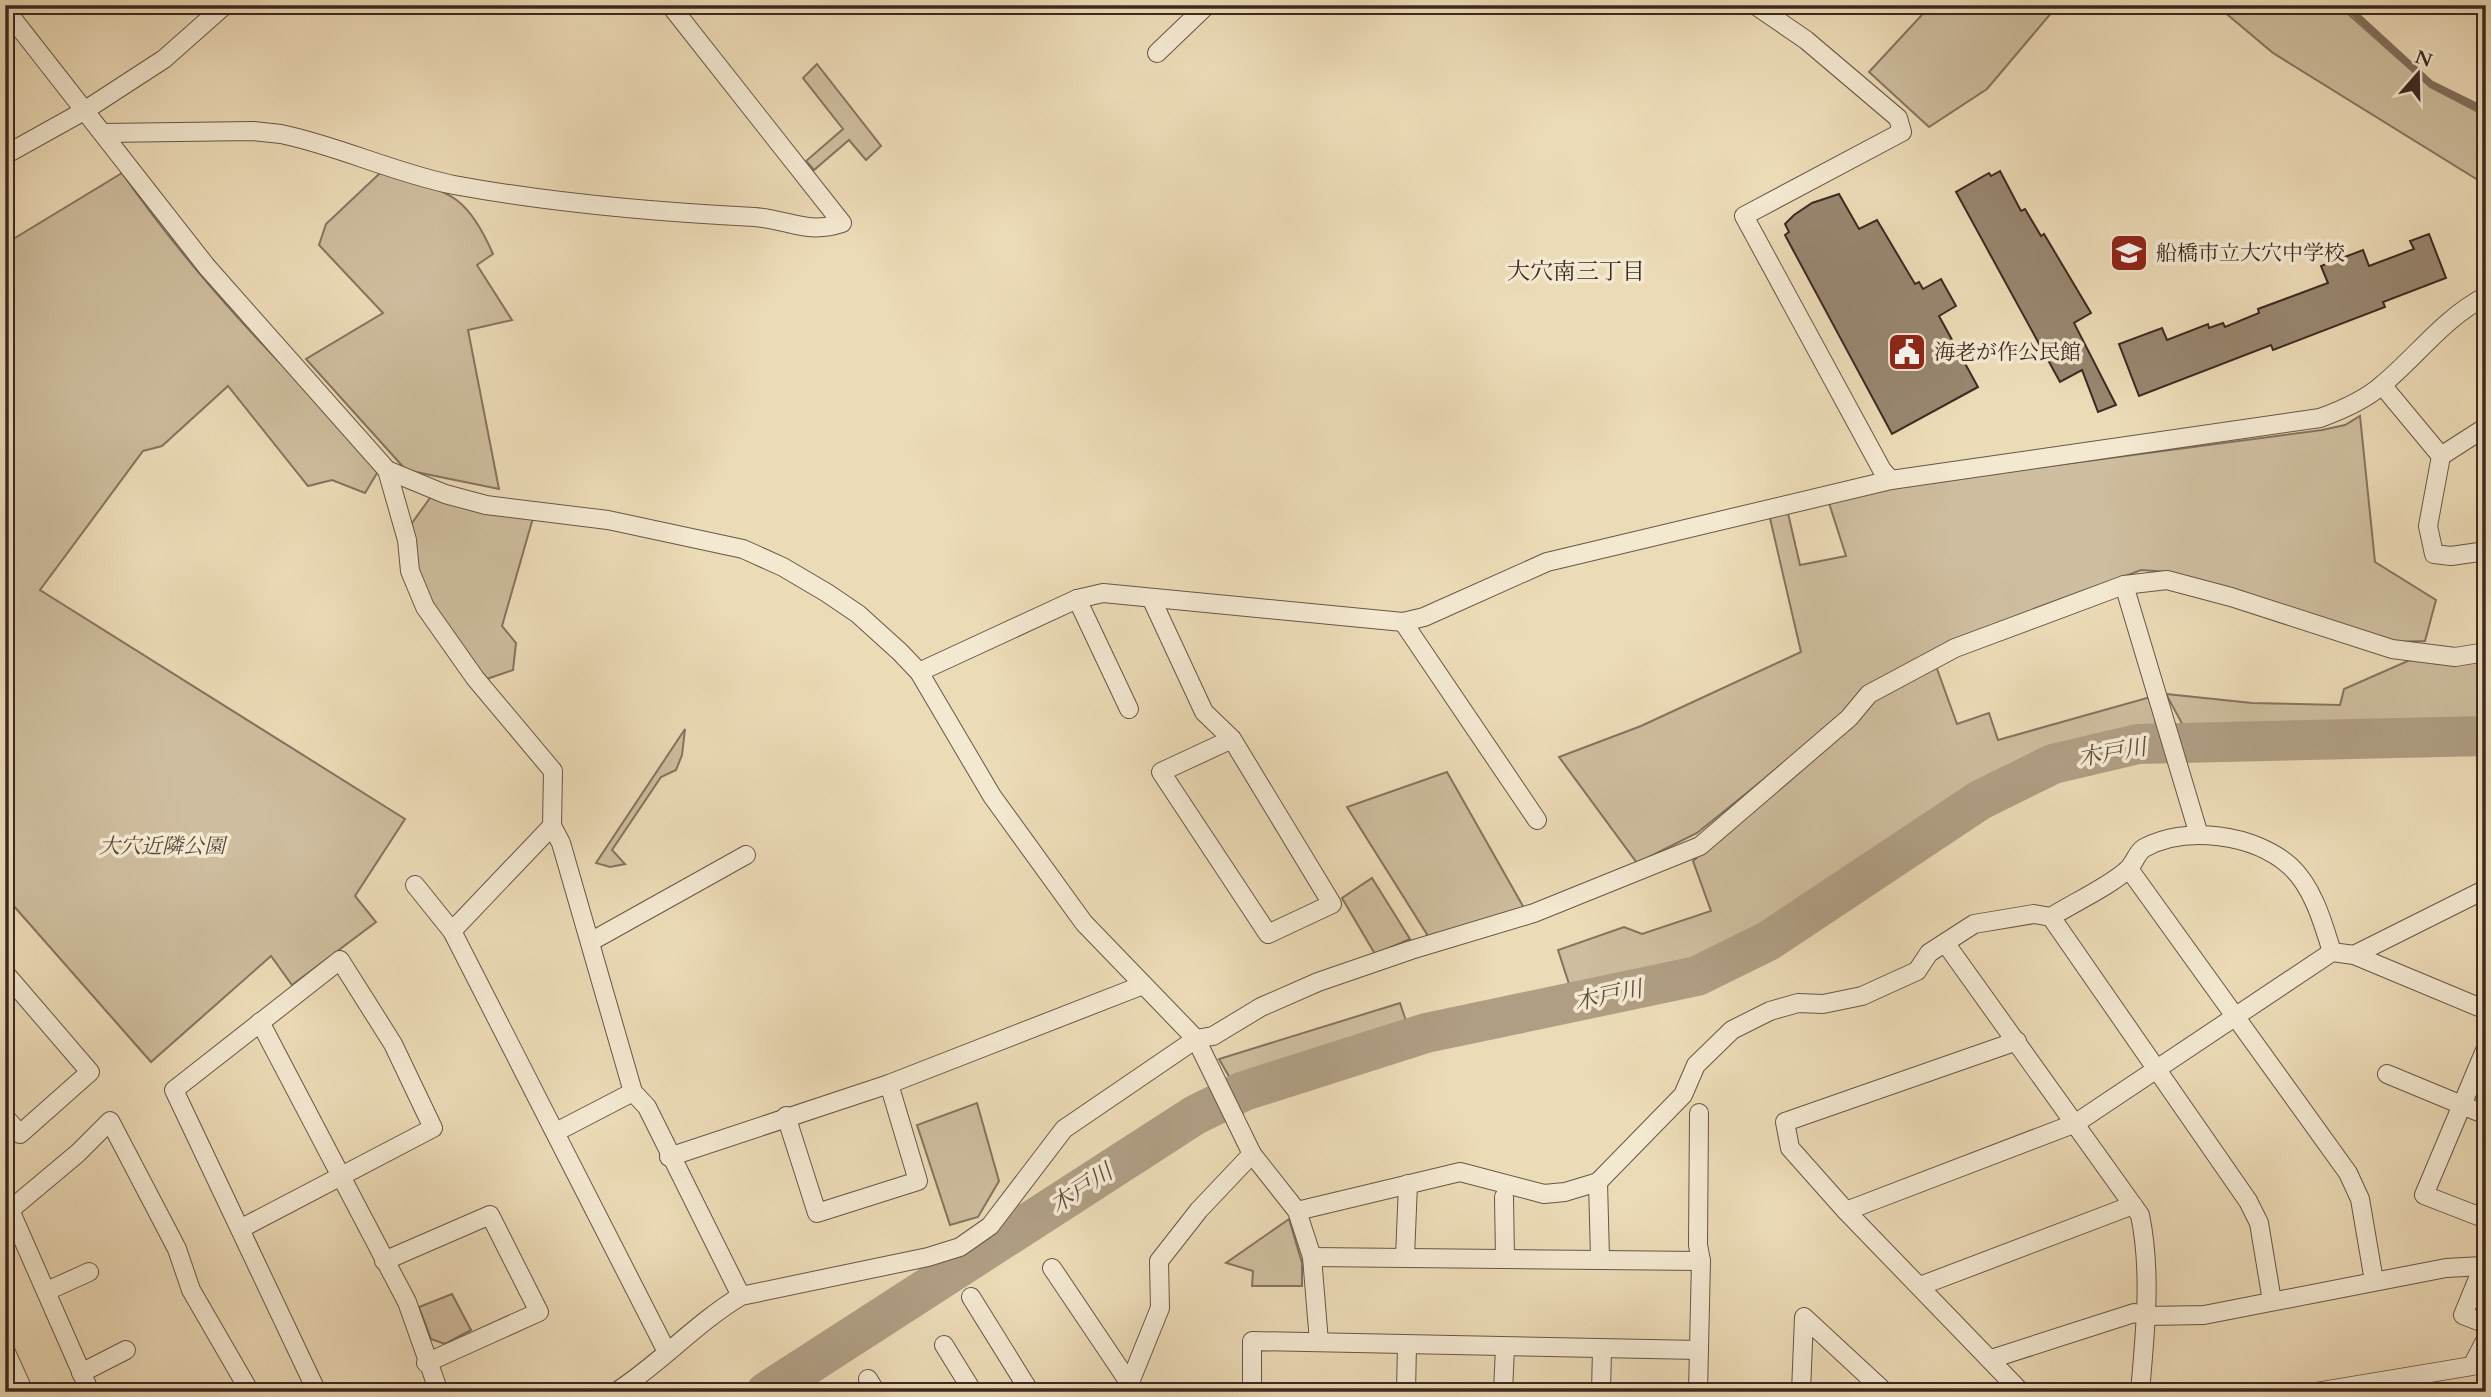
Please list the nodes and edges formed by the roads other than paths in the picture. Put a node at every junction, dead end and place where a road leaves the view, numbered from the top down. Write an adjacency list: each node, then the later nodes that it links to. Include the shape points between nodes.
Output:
1 (225, 5): 7 (street, via 163,59)
2 (670, 5): 8 (street, via 842,223 806,229 758,218 677,214 453,184 281,134)
3 (1755, 5): 15 (street, via 1806,40 1898,118 1902,131 1744,216)
4 (1203, 7): 6 (street)
5 (5, 9): 7 (street)
6 (1157, 53)
7 (84, 111): 8 (street); 9 (street)
8 (103, 133): 14 (street, via 207,267)
9 (5, 155)
10 (2486, 296): 11 (street, via 2432,334)
11 (2382, 385): 13 (street); 15 (street, via 2343,410 2320,418)
12 (2486, 426): 13 (street)
13 (2441, 456): 16 (street, via 2428,526 2434,554)
14 (387, 470): 22 (street, via 486,505 608,520 743,549 783,567 858,614); 26 (street, via 407,540 410,571 425,607 475,678 553,771)
15 (1891, 480): 20 (street, via 1547,562)
16 (2486, 551)
17 (2124, 585): 21 (street, via 2180,583 2392,649 2455,657); 27 (street); 43 (street, via 1955,648 1869,694 1849,718 1700,846 1534,913 1318,982 1261,1007 1213,1036)
18 (1151, 598): 19 (street, via 1102,593); 20 (street); 24 (street, via 1203,712)
19 (1077, 599): 22 (street); 23 (street)
20 (1403, 622): 25 (street)
21 (2486, 652)
22 (919, 672): 39 (street, via 992,796 1084,923)
23 (1129, 709)
24 (1232, 739): 24 (street, via 1332,904 1269,934 1161,772)
25 (1537, 820)
26 (552, 826): 33 (street); 34 (street)
27 (2198, 828): 29 (street, via 2141,850); 36 (street, via 2259,848 2290,866 2314,902)
28 (746, 855): 34 (street)
29 (2129, 869): 32 (street); 41 (street)
30 (415, 885): 33 (street)
31 (2486, 889): 37 (street)
32 (2051, 917): 35 (street, via 2034,914 1974,924); 46 (street)
33 (452, 931): 56 (street)
34 (590, 942): 49 (street)
35 (1946, 944): 44 (street); 60 (street, via 1929,953 1917,971 1861,996 1823,1004 1798,1003 1732,1030 1696,1065 1683,1095)
36 (2332, 952): 37 (street); 41 (street)
37 (2354, 956): 40 (street)
38 (5, 973): 54 (street, via 90,1072 20,1134)
39 (1143, 985): 43 (street); 48 (street)
40 (2486, 1010)
41 (2233, 1017): 46 (street); 77 (street, via 2348,1173 2360,1199)
42 (260, 1022): 59 (street); 59 (street, via 340,960 393,1044 433,1128); 67 (street, via 174,1090)
43 (1196, 1040): 57 (street); 80 (street, via 1064,1129 990,1226 960,1247)
44 (2017, 1041): 55 (street); 65 (street, via 1785,1122 1790,1148)
45 (2486, 1048): 50 (street)
46 (2155, 1069): 55 (street); 82 (street, via 2248,1200 2259,1223)
47 (2387, 1074): 50 (street)
48 (889, 1084): 53 (street); 53 (street, via 918,1181 817,1213)
49 (633, 1092): 56 (street); 58 (street, via 648,1107)
50 (2462, 1105): 52 (street); 66 (street, via 2424,1195)
51 (1699, 1113): 73 (street)
52 (2486, 1115)
53 (786, 1116): 58 (street)
54 (5, 1117)
55 (2076, 1123): 63 (street); 65 (street)
56 (556, 1132): 94 (street)
57 (1252, 1154): 64 (street); 101 (street, via 1159,1261 1160,1308)
58 (669, 1157): 80 (street)
59 (342, 1176): 67 (street); 72 (street)
60 (1598, 1182): 61 (street, via 1544,1194 1460,1172); 71 (street)
61 (1408, 1184): 64 (street); 69 (street)
62 (1504, 1197): 70 (street)
63 (2133, 1205): 78 (street); 83 (street, via 2146,1243)
64 (1297, 1211): 68 (street)
65 (1846, 1211): 78 (street)
66 (2486, 1219)
67 (240, 1229): 105 (street)
68 (1312, 1257): 69 (street); 86 (street)
69 (1405, 1257): 70 (street)
70 (1505, 1258): 71 (street)
71 (1600, 1258): 73 (street)
72 (384, 1261): 96 (street, via 407,1303); 96 (street, via 490,1215 539,1312)
73 (1701, 1261): 93 (street)
74 (2484, 1263): 77 (street); 84 (street, via 2463,1315)
75 (1052, 1268): 101 (street)
76 (89, 1272): 79 (street)
77 (2374, 1281): 82 (street)
78 (1920, 1286): 95 (street)
79 (47, 1291): 98 (street); 104 (street, via 10,1210 110,1121 177,1249 191,1290)
80 (741, 1296): 94 (street)
81 (971, 1297): 109 (street)
82 (2272, 1301): 83 (street, via 2204,1315)
83 (2147, 1316): 95 (street, via 2134,1313); 118 (street)
84 (2486, 1324)
85 (2486, 1339): 100 (street, via 2472,1366)
86 (1319, 1342): 88 (street); 110 (street, via 1252,1341)
87 (944, 1345): 108 (street)
88 (1407, 1345): 89 (street); 111 (street)
89 (1506, 1347): 90 (street); 112 (street)
90 (1602, 1349): 93 (street); 113 (street)
91 (5, 1350): 97 (street)
92 (126, 1350): 98 (street)
93 (1699, 1350): 114 (street)
94 (667, 1352): 99 (street)
95 (1991, 1359): 117 (street)
96 (426, 1363): 106 (street)
97 (9, 1372): 102 (street)
98 (81, 1373): 103 (street)
99 (645, 1384): 107 (street)
100 (2388, 1386): 119 (street)
101 (1128, 1388)
102 (24, 1392)
103 (90, 1392)
104 (250, 1392)
105 (317, 1392)
106 (439, 1392)
107 (617, 1392)
108 (973, 1392)
109 (1030, 1392)
110 (1252, 1392)
111 (1406, 1392)
112 (1503, 1392)
113 (1601, 1392)
114 (1698, 1392)
115 (1801, 1392): 116 (street, via 1804,1317)
116 (1885, 1392)
117 (2021, 1392)
118 (2140, 1392)
119 (2316, 1392)

